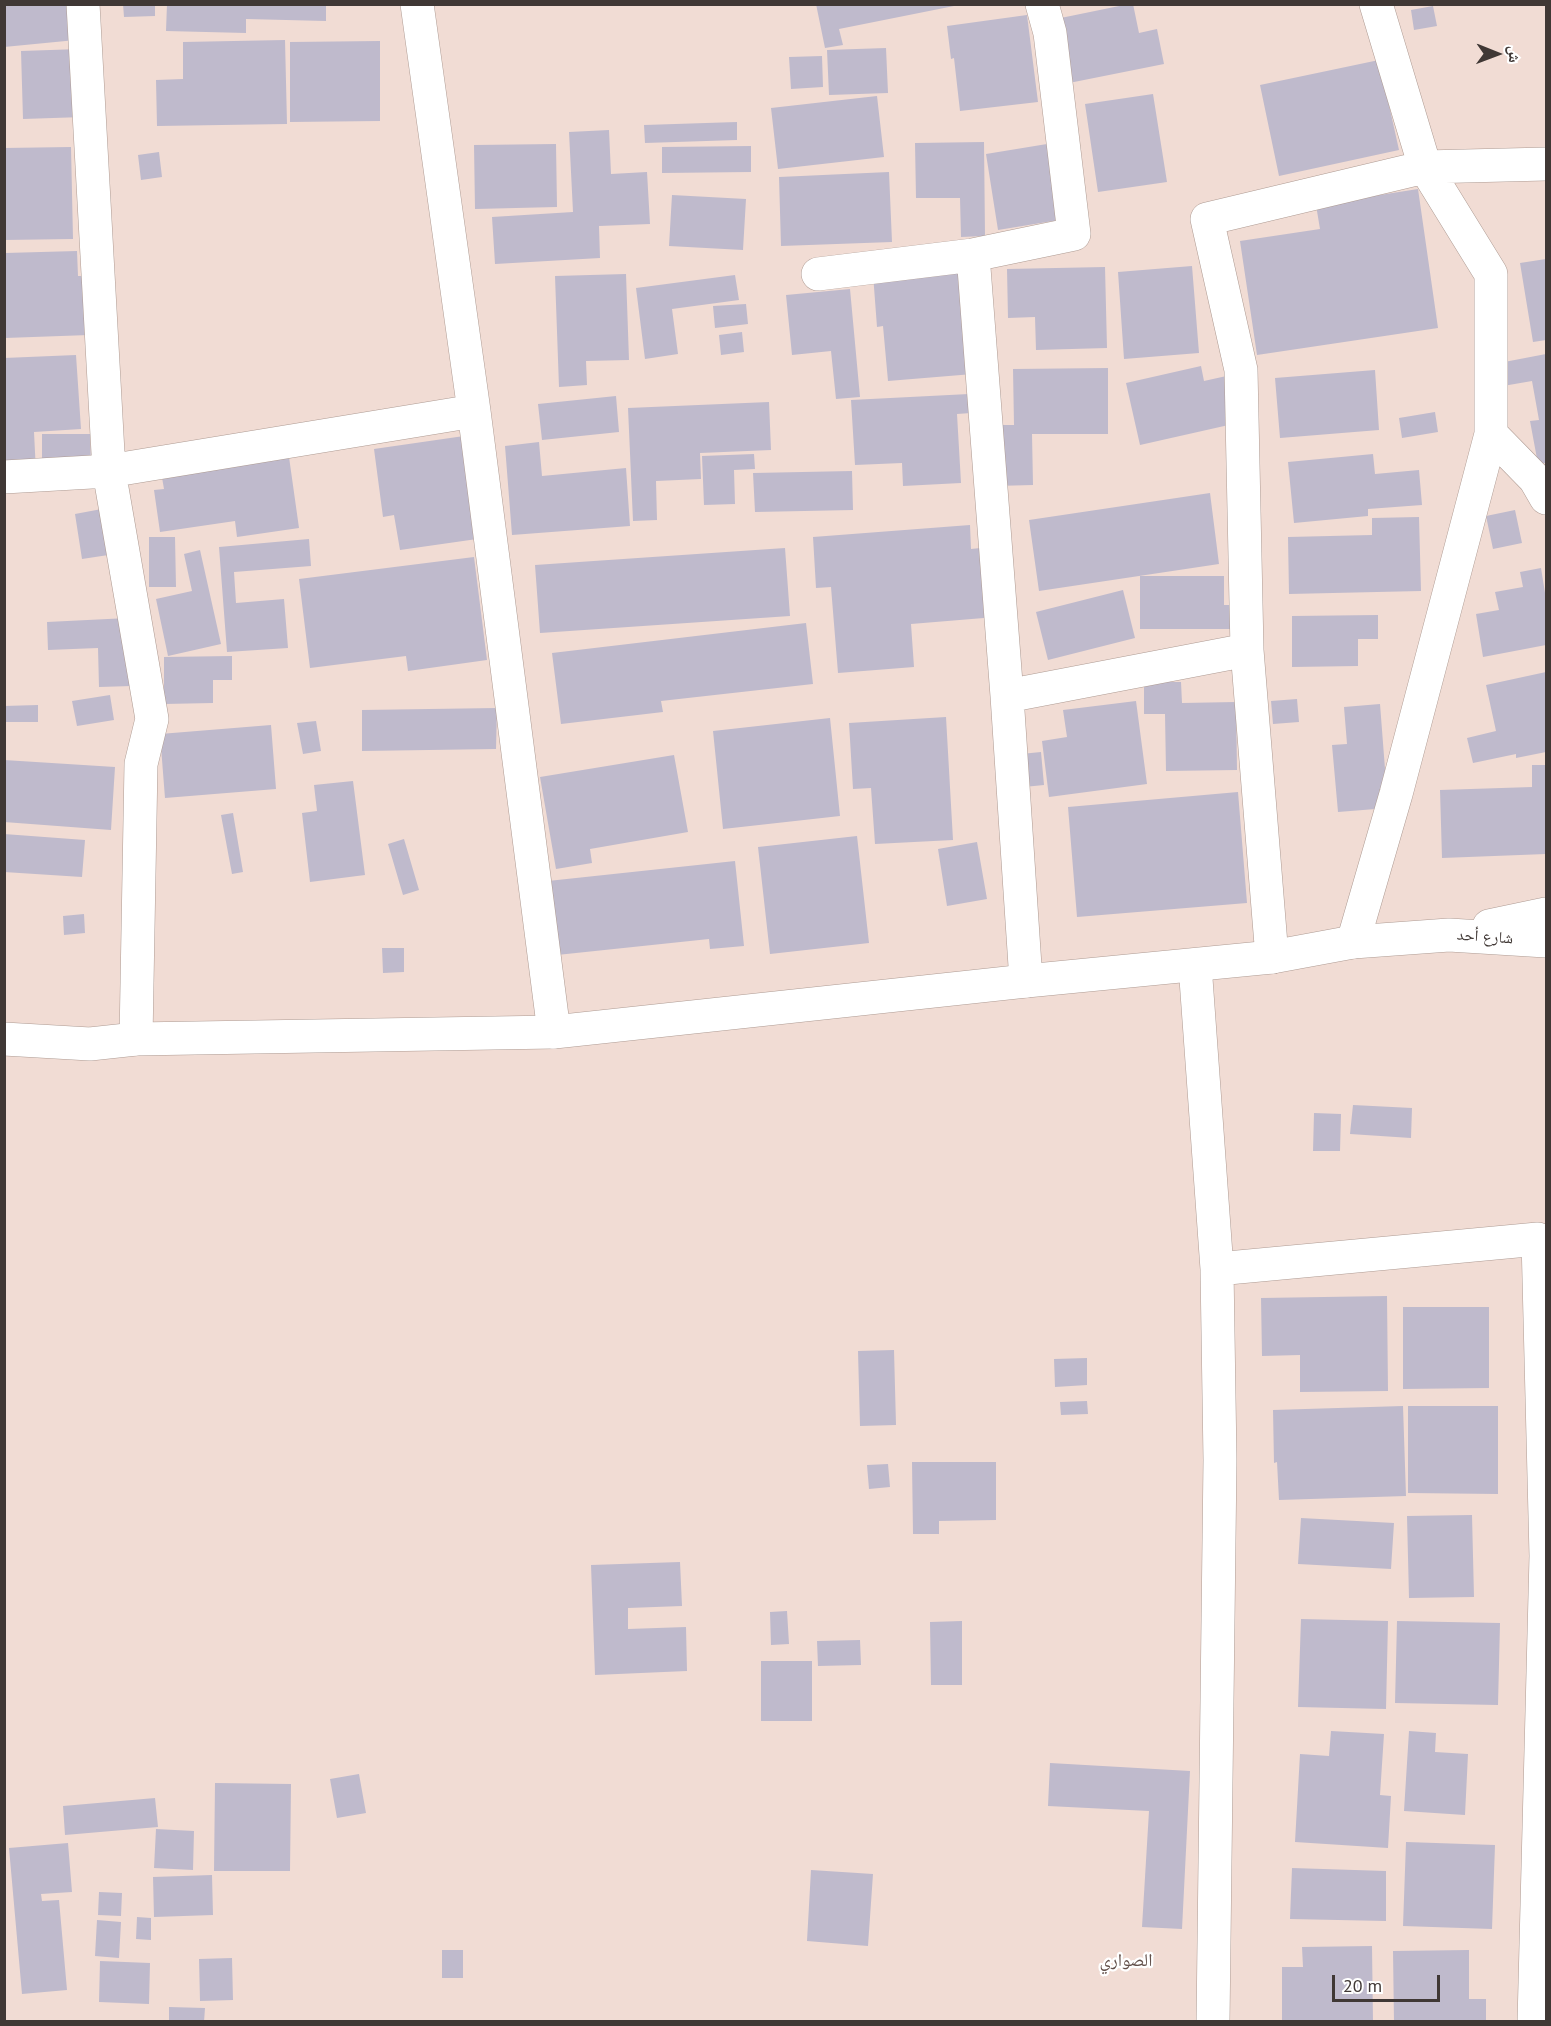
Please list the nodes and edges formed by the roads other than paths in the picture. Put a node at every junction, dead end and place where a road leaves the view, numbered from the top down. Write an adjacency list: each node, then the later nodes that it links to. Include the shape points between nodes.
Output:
1 (83, 4): 11 (street)
2 (417, 4): 9 (street)
3 (1042, 4): 7 (street, via 1050,33 1074,234)
4 (1376, 4): 6 (street)
5 (1546, 164): 6 (street)
6 (1425, 167): 10 (street, via 1491,274); 14 (street, via 1207,219 1241,370)
7 (973, 255): 8 (street); 15 (street)
8 (818, 274)
9 (474, 411): 11 (street); 23 (street)
10 (1491, 434): 13 (street, via 1535,479); 19 (street)
11 (109, 471): 12 (street); 25 (street, via 152,719 141,764)
12 (4, 477)
13 (1546, 498)
14 (1247, 650): 15 (street); 20 (street)
15 (1007, 696): 22 (street)
16 (1546, 914): 17 (street, شارع أحد)
17 (1449, 935): 18 (street, شارع أحد); 19 (street)
18 (1546, 941)
19 (1353, 942): 20 (street)
20 (1272, 957): 21 (street)
21 (1195, 965): 22 (street); 27 (street)
22 (1026, 981): 23 (street)
23 (554, 1032): 25 (street)
24 (4, 1039): 25 (street, via 90,1044)
25 (136, 1040)
26 (1542, 1239): 27 (street); 28 (street)
27 (1217, 1269): 29 (street, via 1220,1460)
28 (1546, 1556): 30 (street)
29 (1213, 2022)
30 (1534, 2022)

